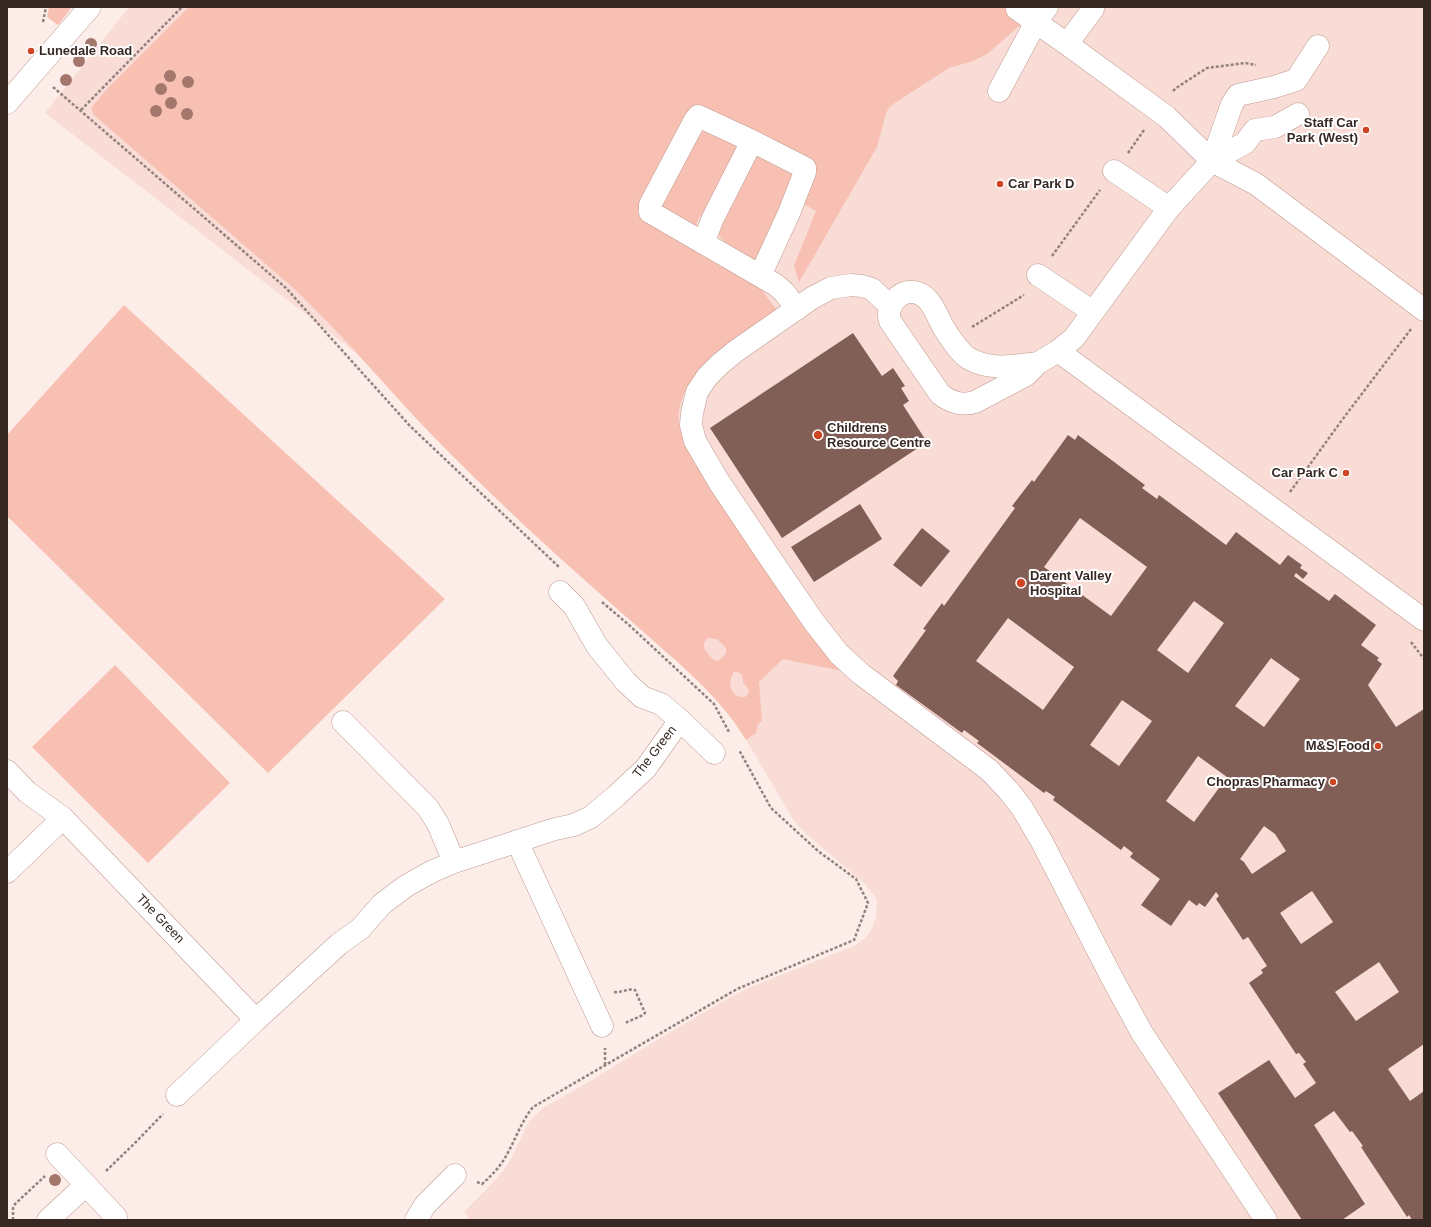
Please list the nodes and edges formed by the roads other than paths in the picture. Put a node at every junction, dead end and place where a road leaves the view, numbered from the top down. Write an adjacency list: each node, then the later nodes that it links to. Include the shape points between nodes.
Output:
1 (90, 7): 8 (street)
2 (1017, 9): 4 (street)
3 (1093, 9): 5 (street)
4 (1042, 14): 5 (street); 7 (street)
5 (1067, 44): 11 (street, via 1167,117)
6 (1318, 46): 11 (street, via 1296,80 1238,95 1232,104)
7 (999, 90)
8 (7, 103)
9 (1306, 115): 11 (street, via 1273,116 1255,130 1245,143)
10 (752, 141): 14 (street); 14 (street, via 698,116 650,205 652,214); 16 (street, via 806,170)
11 (1212, 161): 13 (street); 20 (street, via 1256,184)
12 (1114, 171): 13 (street)
13 (1169, 208): 19 (street)
14 (702, 244): 16 (street)
15 (1038, 275): 19 (street)
16 (760, 276): 18 (street, via 779,287)
17 (891, 306): 18 (street, via 868,287 851,285 828,290); 22 (street, via 905,292 916,293 926,298 944,329 967,358 984,364 1007,367); 22 (street, via 889,316 892,323 937,390 953,401 966,404 975,402 1026,375)
18 (797, 309): 42 (street, via 726,359 703,382 696,397 690,422 698,448 772,561 839,654 861,674 989,770 1022,808 1142,1033)
19 (1093, 312): 21 (street, via 1079,332)
20 (1420, 317)
21 (1058, 350): 22 (street); 24 (street)
22 (1038, 363)
23 (560, 592): 25 (street, The Green, via 574,606 600,650 626,682 642,697 661,704)
24 (1424, 620)
25 (680, 720): 27 (street); 30 (street, The Green, via 646,768 591,816 574,825)
26 (344, 722): 31 (street, via 428,808 438,824)
27 (714, 753)
28 (7, 771): 29 (street, The Green, via 27,792)
29 (63, 818): 32 (street); 33 (street, The Green)
30 (517, 842): 31 (street, The Green); 34 (street)
31 (454, 862): 33 (street, The Green, via 426,875 389,899 356,932 339,944)
32 (7, 872)
33 (256, 1020): 35 (street, The Green)
34 (602, 1026)
35 (170, 1103)
36 (58, 1154): 38 (street)
37 (455, 1175): 39 (street)
38 (86, 1185): 40 (street); 41 (street)
39 (426, 1215)
40 (116, 1217)
41 (48, 1220)
42 (1266, 1220)

